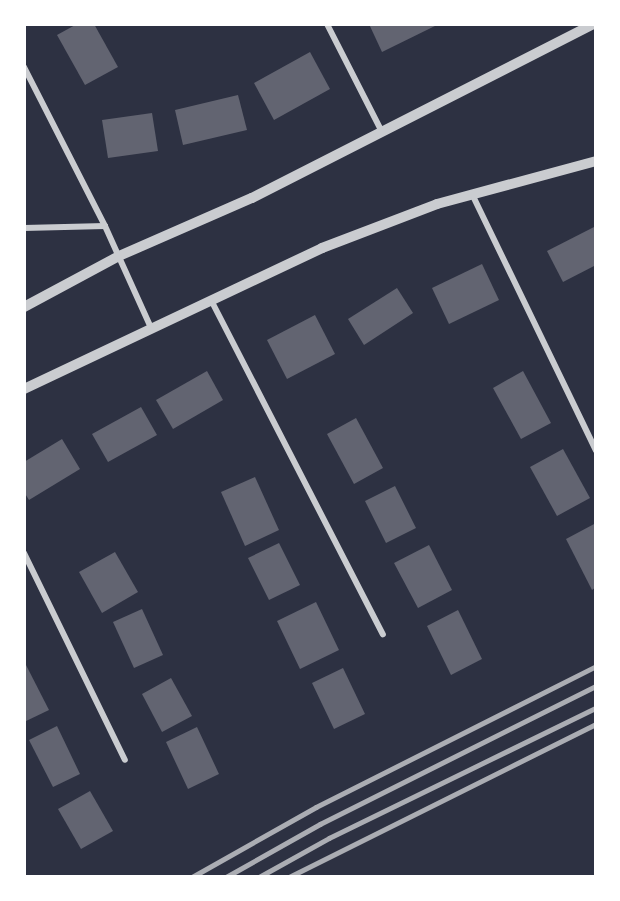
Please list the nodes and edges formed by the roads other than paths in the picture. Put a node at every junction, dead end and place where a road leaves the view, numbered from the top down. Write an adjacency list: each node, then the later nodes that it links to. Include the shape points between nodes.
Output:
1 (327, 24): 4 (street)
2 (594, 24): 4 (street)
3 (24, 67): 7 (street)
4 (382, 132): 9 (street, via 252,198)
5 (596, 161): 6 (street)
6 (472, 194): 10 (street, via 322,248); 14 (street)
7 (105, 226): 8 (street); 9 (street)
8 (24, 228)
9 (119, 256): 11 (street); 12 (street)
10 (210, 299): 12 (street); 16 (street)
11 (24, 307)
12 (151, 328): 13 (street)
13 (24, 389)
14 (596, 451)
15 (24, 553): 17 (street)
16 (383, 634)
17 (125, 760)

